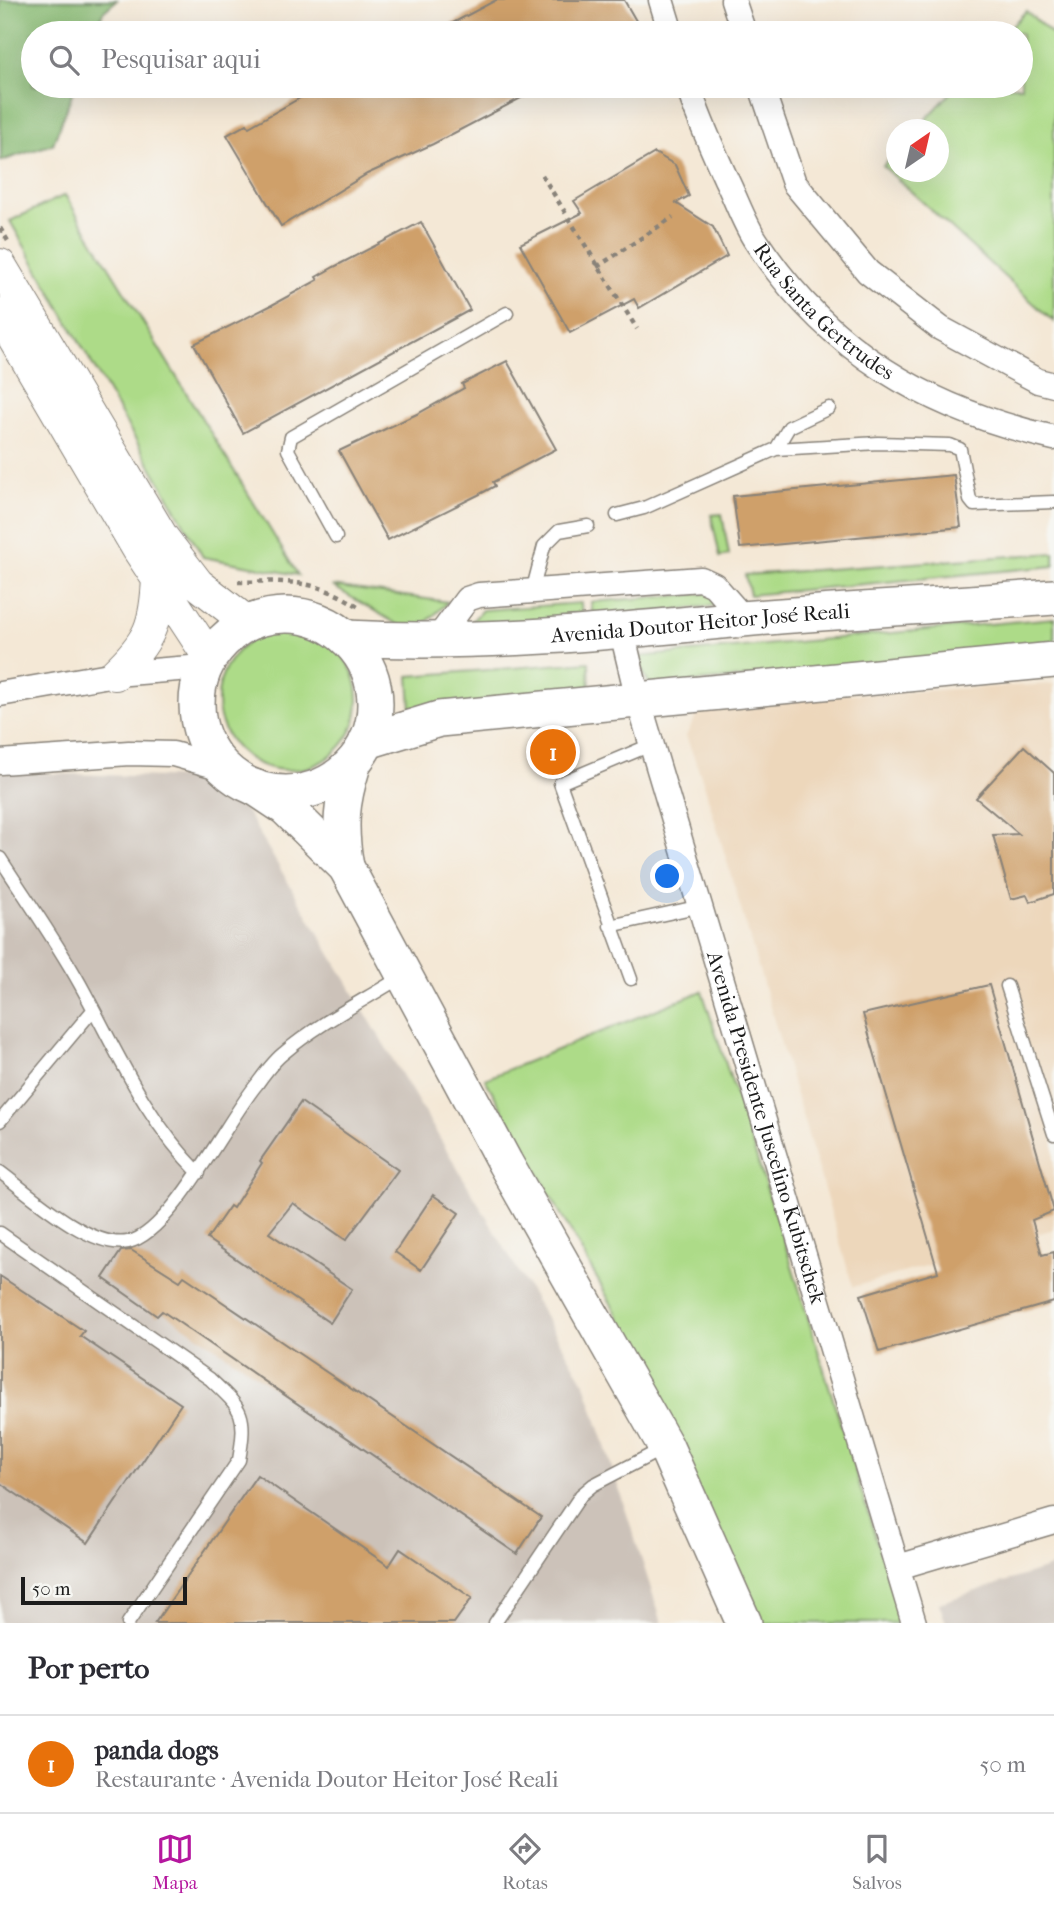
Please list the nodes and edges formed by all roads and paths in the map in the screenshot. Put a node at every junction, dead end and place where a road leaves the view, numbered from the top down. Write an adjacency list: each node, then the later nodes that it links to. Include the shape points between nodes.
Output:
1 (661, 0): 3 (street)
2 (733, 0): 4 (street)
3 (667, 21)
4 (740, 21)
5 (692, 98): 17 (street, Rua Santa Gertrudes, via 754,239 789,288 831,331 864,357 947,406)
6 (765, 98): 15 (street, via 794,183 869,272 940,328 1038,381)
7 (542, 174): 11 (path)
8 (673, 216): 11 (path)
9 (0, 228): 10 (path)
10 (7, 258): 28 (street, via 162,537 198,583)
11 (597, 267): 14 (path)
12 (507, 313): 22 (lane, via 291,437 288,450)
13 (0, 314): 23 (street)
14 (637, 329)
15 (1054, 385)
16 (829, 408): 18 (lane, via 789,427)
17 (1054, 438)
18 (776, 449): 19 (lane, via 878,443 950,445 960,449 974,505); 20 (lane, via 644,508)
19 (1054, 502)
20 (617, 515)
21 (589, 526): 25 (lane, via 559,531 544,546)
22 (336, 537)
23 (159, 578): 33 (street); 34 (street, via 153,628)
24 (229, 582): 29 (path, via 308,583 346,598)
25 (532, 592): 27 (street, via 701,579 714,585); 31 (street, via 467,599)
26 (1054, 597): 27 (main road, Avenida Doutor Heitor José Reali)
27 (744, 619): 30 (main road, Avenida Doutor Heitor José Reali)
28 (248, 623): 29 (main road, via 273,615 299,615 324,623); 33 (main road, via 226,637)
29 (357, 625): 31 (main road, Avenida Doutor Heitor José Reali); 38 (main road, via 374,686 375,714)
30 (622, 632): 31 (main road, Avenida Doutor Heitor José Reali); 36 (street, Avenida Presidente Juscelino Kubitschek)
31 (436, 641)
32 (1054, 660): 36 (main road)
33 (206, 662): 34 (street); 40 (main road, via 196,699 199,725 209,749)
34 (115, 674): 35 (street)
35 (0, 694)
36 (638, 699): 37 (street, Avenida Presidente Juscelino Kubitschek); 38 (main road, via 439,719)
37 (653, 744): 44 (street, Avenida Presidente Juscelino Kubitschek); 45 (lane, via 559,783)
38 (360, 753): 41 (main road, via 332,780 307,790 281,793); 43 (main road, via 344,794 339,828)
39 (0, 762): 40 (street, via 173,754)
40 (226, 769): 41 (main road)
41 (256, 788): 43 (main road, via 286,807)
42 (0, 858): 49 (lane)
43 (346, 867): 46 (main road)
44 (701, 906): 45 (lane); 57 (street, Avenida Presidente Juscelino Kubitschek)
45 (610, 926): 47 (lane)
46 (404, 975): 53 (lane, via 284,1052 254,1086); 55 (main road)
47 (631, 979)
48 (1007, 986): 51 (lane)
49 (93, 1010): 50 (lane); 53 (lane, via 136,1092 172,1146)
50 (0, 1121)
51 (1054, 1134)
52 (0, 1172): 53 (lane, via 83,1232 126,1242 145,1236)
53 (199, 1173)
54 (0, 1233): 58 (lane, via 210,1379 238,1406 243,1433 239,1460)
55 (666, 1447): 59 (lane, via 593,1485 581,1496); 60 (main road)
56 (1054, 1521): 57 (street)
57 (898, 1567): 61 (street, Avenida Presidente Juscelino Kubitschek)
58 (128, 1623)
59 (495, 1623)
60 (744, 1623)
61 (915, 1623)

